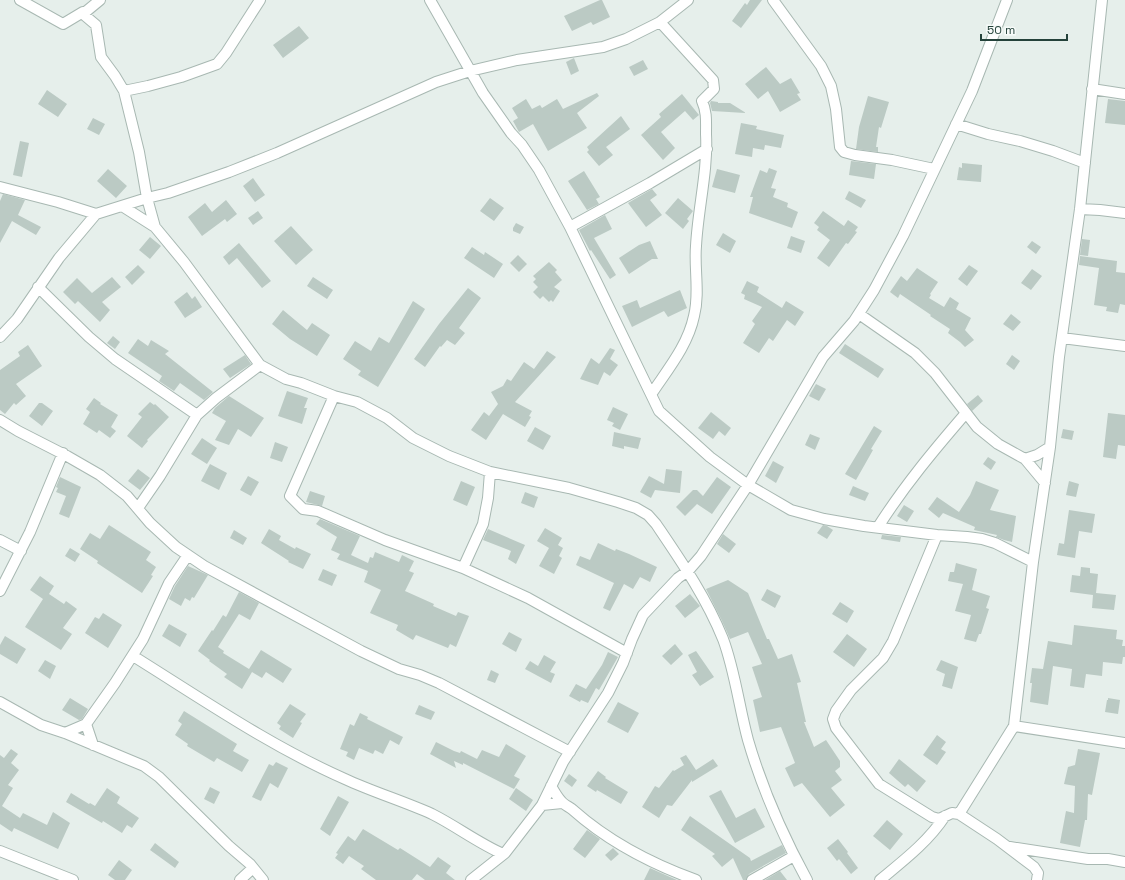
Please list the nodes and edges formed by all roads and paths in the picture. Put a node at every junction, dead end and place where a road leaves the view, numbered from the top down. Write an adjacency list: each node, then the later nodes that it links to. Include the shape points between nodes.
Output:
1 (20, 0): 9 (street, via 63,24)
2 (100, 0): 9 (street)
3 (260, 0): 13 (street, via 217,64 174,79)
4 (430, 0): 11 (street)
5 (688, 0): 10 (street)
6 (773, 0): 18 (street, via 821,66 831,86 840,147 844,152)
7 (1007, 0): 15 (street, via 972,91)
8 (1102, 0): 12 (street)
9 (83, 14): 13 (street, via 96,25 100,57)
10 (660, 22): 11 (street, via 603,47 517,60); 16 (street, via 713,80 714,89 702,101 706,108)
11 (470, 71): 20 (street, via 436,82 250,164); 26 (street, via 539,170)
12 (1092, 89): 14 (street); 17 (street)
13 (124, 90): 20 (street)
14 (1125, 94)
15 (956, 124): 17 (street, via 1033,145); 18 (street)
16 (707, 149): 26 (street); 33 (street, via 695,247 697,298 694,316 677,356)
17 (1085, 163): 22 (street)
18 (934, 169): 28 (street, via 899,243)
19 (0, 187): 24 (street)
20 (147, 198): 21 (street); 25 (street)
21 (122, 206): 24 (street); 25 (street)
22 (1080, 209): 23 (street); 30 (street)
23 (1125, 213)
24 (96, 214): 27 (street)
25 (155, 227): 32 (street)
26 (570, 227): 33 (street)
27 (38, 287): 29 (street, via 17,319); 36 (street, via 114,359)
28 (858, 314): 35 (street, via 915,353 935,373); 43 (street, via 823,357)
29 (0, 337)
30 (1062, 338): 31 (street); 38 (street)
31 (1125, 346)
32 (260, 365): 34 (street, via 286,379); 36 (street)
33 (652, 393): 43 (street, via 659,411 664,416 710,457)
34 (334, 396): 41 (street, via 357,402 387,418 413,438); 51 (street, via 290,496 303,509 318,511 385,540)
35 (966, 413): 40 (street, via 977,427 998,444); 45 (street, via 932,452)
36 (197, 415): 44 (street)
37 (0, 420): 39 (street)
38 (1050, 447): 40 (street); 42 (street)
39 (63, 454): 44 (street, via 100,475); 48 (street)
40 (1024, 459): 42 (street)
41 (490, 472): 51 (street, via 483,524); 52 (street, via 569,488 636,508 648,515 656,524)
42 (1045, 483): 50 (street)
43 (748, 485): 45 (street, via 791,510 824,519); 52 (street)
44 (138, 508): 49 (street, via 150,523)
45 (878, 527): 46 (street)
46 (938, 535): 50 (street, via 982,539); 67 (street, via 893,641 883,658 851,690 833,719 836,728 879,784 932,817 939,820)
47 (0, 540): 48 (street)
48 (21, 551): 53 (street)
49 (188, 555): 55 (street, via 169,583); 62 (street, via 361,651 398,669 438,683)
50 (1033, 562): 58 (street)
51 (463, 568): 54 (street, via 528,598)
52 (688, 571): 54 (street, via 678,578 644,615); 71 (street, via 723,640 754,760)
53 (0, 591)
54 (627, 653): 62 (street, via 608,692)
55 (133, 656): 57 (street); 70 (street, via 289,751 345,779 432,815)
56 (0, 702): 59 (street, via 41,725)
57 (86, 724): 59 (street); 61 (street)
58 (1014, 726): 60 (street); 66 (street)
59 (65, 733): 61 (street)
60 (1125, 743)
61 (93, 745): 73 (street, via 144,766 160,777)
62 (570, 752): 63 (street)
63 (551, 786): 64 (street); 65 (street)
64 (562, 803): 65 (street); 75 (street, via 630,850)
65 (542, 805): 70 (street)
66 (959, 814): 67 (street); 68 (street)
67 (945, 816): 82 (street, via 938,828)
68 (1008, 847): 72 (street); 83 (street, via 1034,867 1038,873)
69 (0, 851): 74 (street)
70 (503, 854): 79 (street)
71 (794, 856): 80 (street); 81 (street)
72 (1125, 862)
73 (253, 868): 77 (street); 78 (street)
74 (51, 876): 76 (street)
75 (690, 879)
76 (73, 880)
77 (240, 880)
78 (262, 880)
79 (471, 880)
80 (752, 880)
81 (807, 880)
82 (880, 880)
83 (1037, 880)

